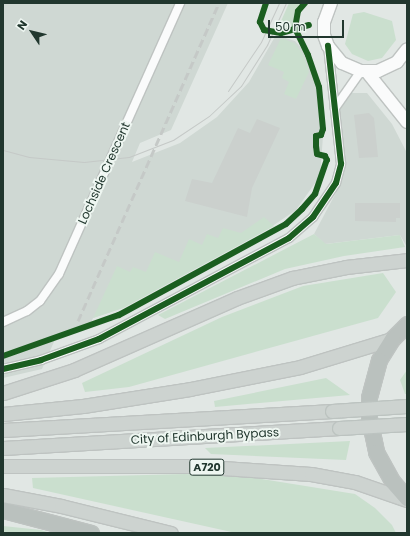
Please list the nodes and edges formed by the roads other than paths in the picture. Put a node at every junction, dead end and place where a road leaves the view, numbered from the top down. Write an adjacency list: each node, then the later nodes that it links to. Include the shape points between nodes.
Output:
1 (180, 3): 9 (street, Lochside Crescent, via 59,274 40,301 27,311)
2 (331, 3): 3 (street, via 324,22)
3 (328, 46): 5 (street, via 342,63); 6 (street)
4 (407, 49): 5 (street, via 397,62 388,67)
5 (364, 71): 6 (street); 7 (street)
6 (335, 108): 12 (street, via 341,158 336,184 302,228 279,243 99,339 49,357)
7 (407, 122)
8 (407, 260): 13 (main road, via 292,278 74,370)
9 (3, 322)
10 (406, 324): 11 (highway)
11 (392, 339): 15 (main road, via 300,367 190,389 83,406); 21 (highway, via 375,372 369,398 369,418 376,452 392,481)
12 (3, 369)
13 (3, 393)
14 (407, 406): 17 (main road, City of Edinburgh Bypass, bridge)
15 (3, 414)
16 (407, 424): 18 (main road, City of Edinburgh Bypass, bridge)
17 (3, 430)
18 (3, 448)
19 (3, 466): 21 (main road, A720, via 193,466 311,474 355,482)
20 (3, 495): 24 (main road)
21 (407, 499)
22 (3, 510): 23 (highway)
23 (91, 533)
24 (171, 533)

